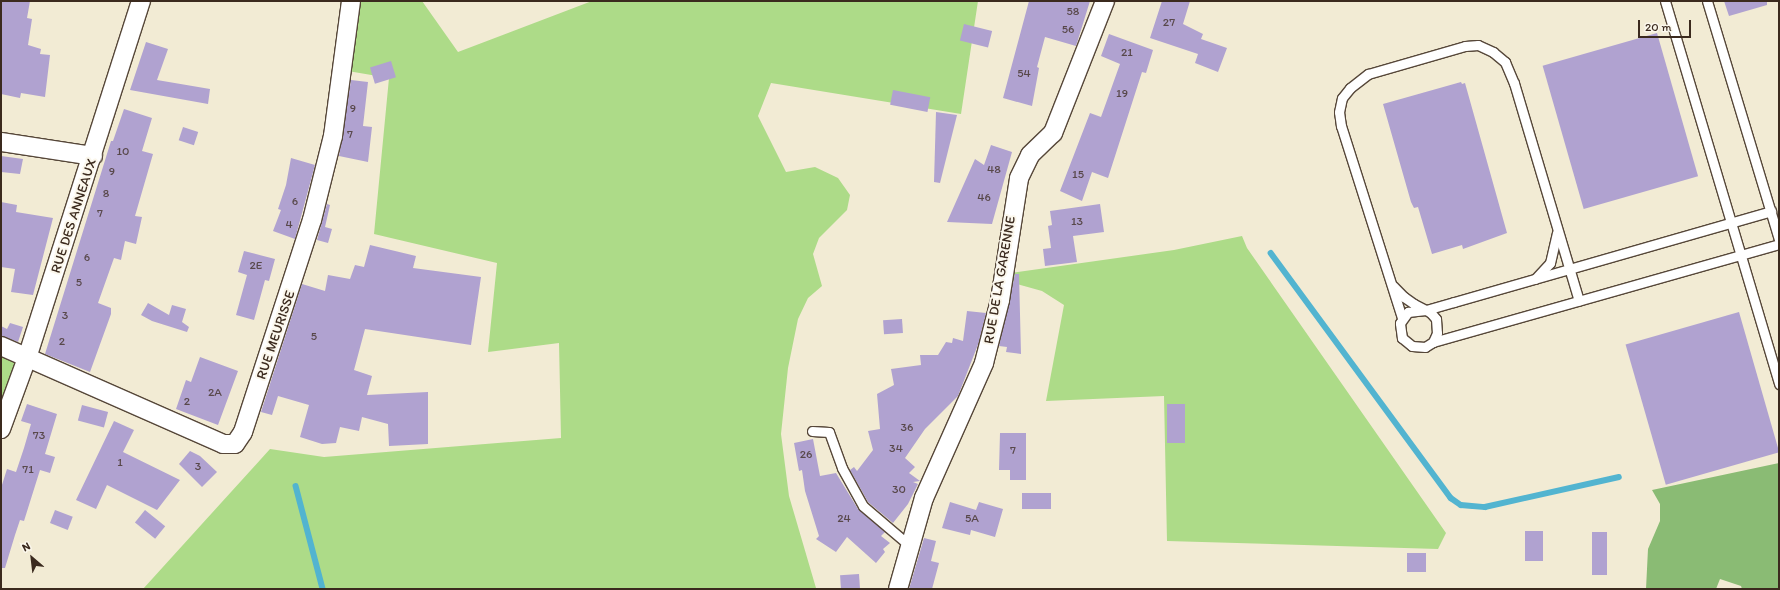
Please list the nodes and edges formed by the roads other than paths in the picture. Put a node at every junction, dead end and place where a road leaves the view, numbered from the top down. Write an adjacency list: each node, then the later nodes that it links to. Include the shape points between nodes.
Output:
1 (142, 1): 7 (street, RUE DES ANNEAUX)
2 (351, 1): 22 (street, RUE MEURISSE, via 333,136 312,220 243,432 235,444 223,444)
3 (1105, 1): 26 (street, RUE DE LA GARENNE, via 1053,133 1030,155 1019,178 1000,300 984,363 924,498)
4 (1664, 1): 9 (lane)
5 (1708, 1): 8 (lane)
6 (1, 142): 7 (street)
7 (93, 156): 22 (street, RUE DES ANNEAUX)
8 (1771, 211): 9 (lane); 11 (lane)
9 (1731, 223): 13 (lane); 14 (lane)
10 (1557, 228): 14 (lane); 15 (lane, via 1550,263); 16 (lane, via 1514,83 1505,62 1499,57 1478,45 1465,46 1368,74 1342,98 1339,112 1341,126)
11 (1779, 239)
12 (1779, 244): 13 (lane)
13 (1741, 256): 17 (lane); 23 (lane)
14 (1570, 270): 15 (lane); 17 (lane)
15 (1535, 280): 18 (lane)
16 (1392, 285): 18 (lane, via 1414,304); 19 (lane)
17 (1579, 301): 20 (lane)
18 (1426, 310): 19 (lane, via 1415,309); 20 (lane, via 1436,319 1438,326)
19 (1402, 318): 20 (lane, via 1400,332 1405,342 1419,348)
20 (1433, 342)
21 (1, 346): 22 (street)
22 (27, 358): 24 (street, RUE DES ANNEAUX)
23 (1779, 384)
24 (1, 429)
25 (812, 431): 26 (lane, via 829,432 842,468 863,506)
26 (910, 546): 27 (street, RUE DE LA GARENNE)
27 (898, 589)

